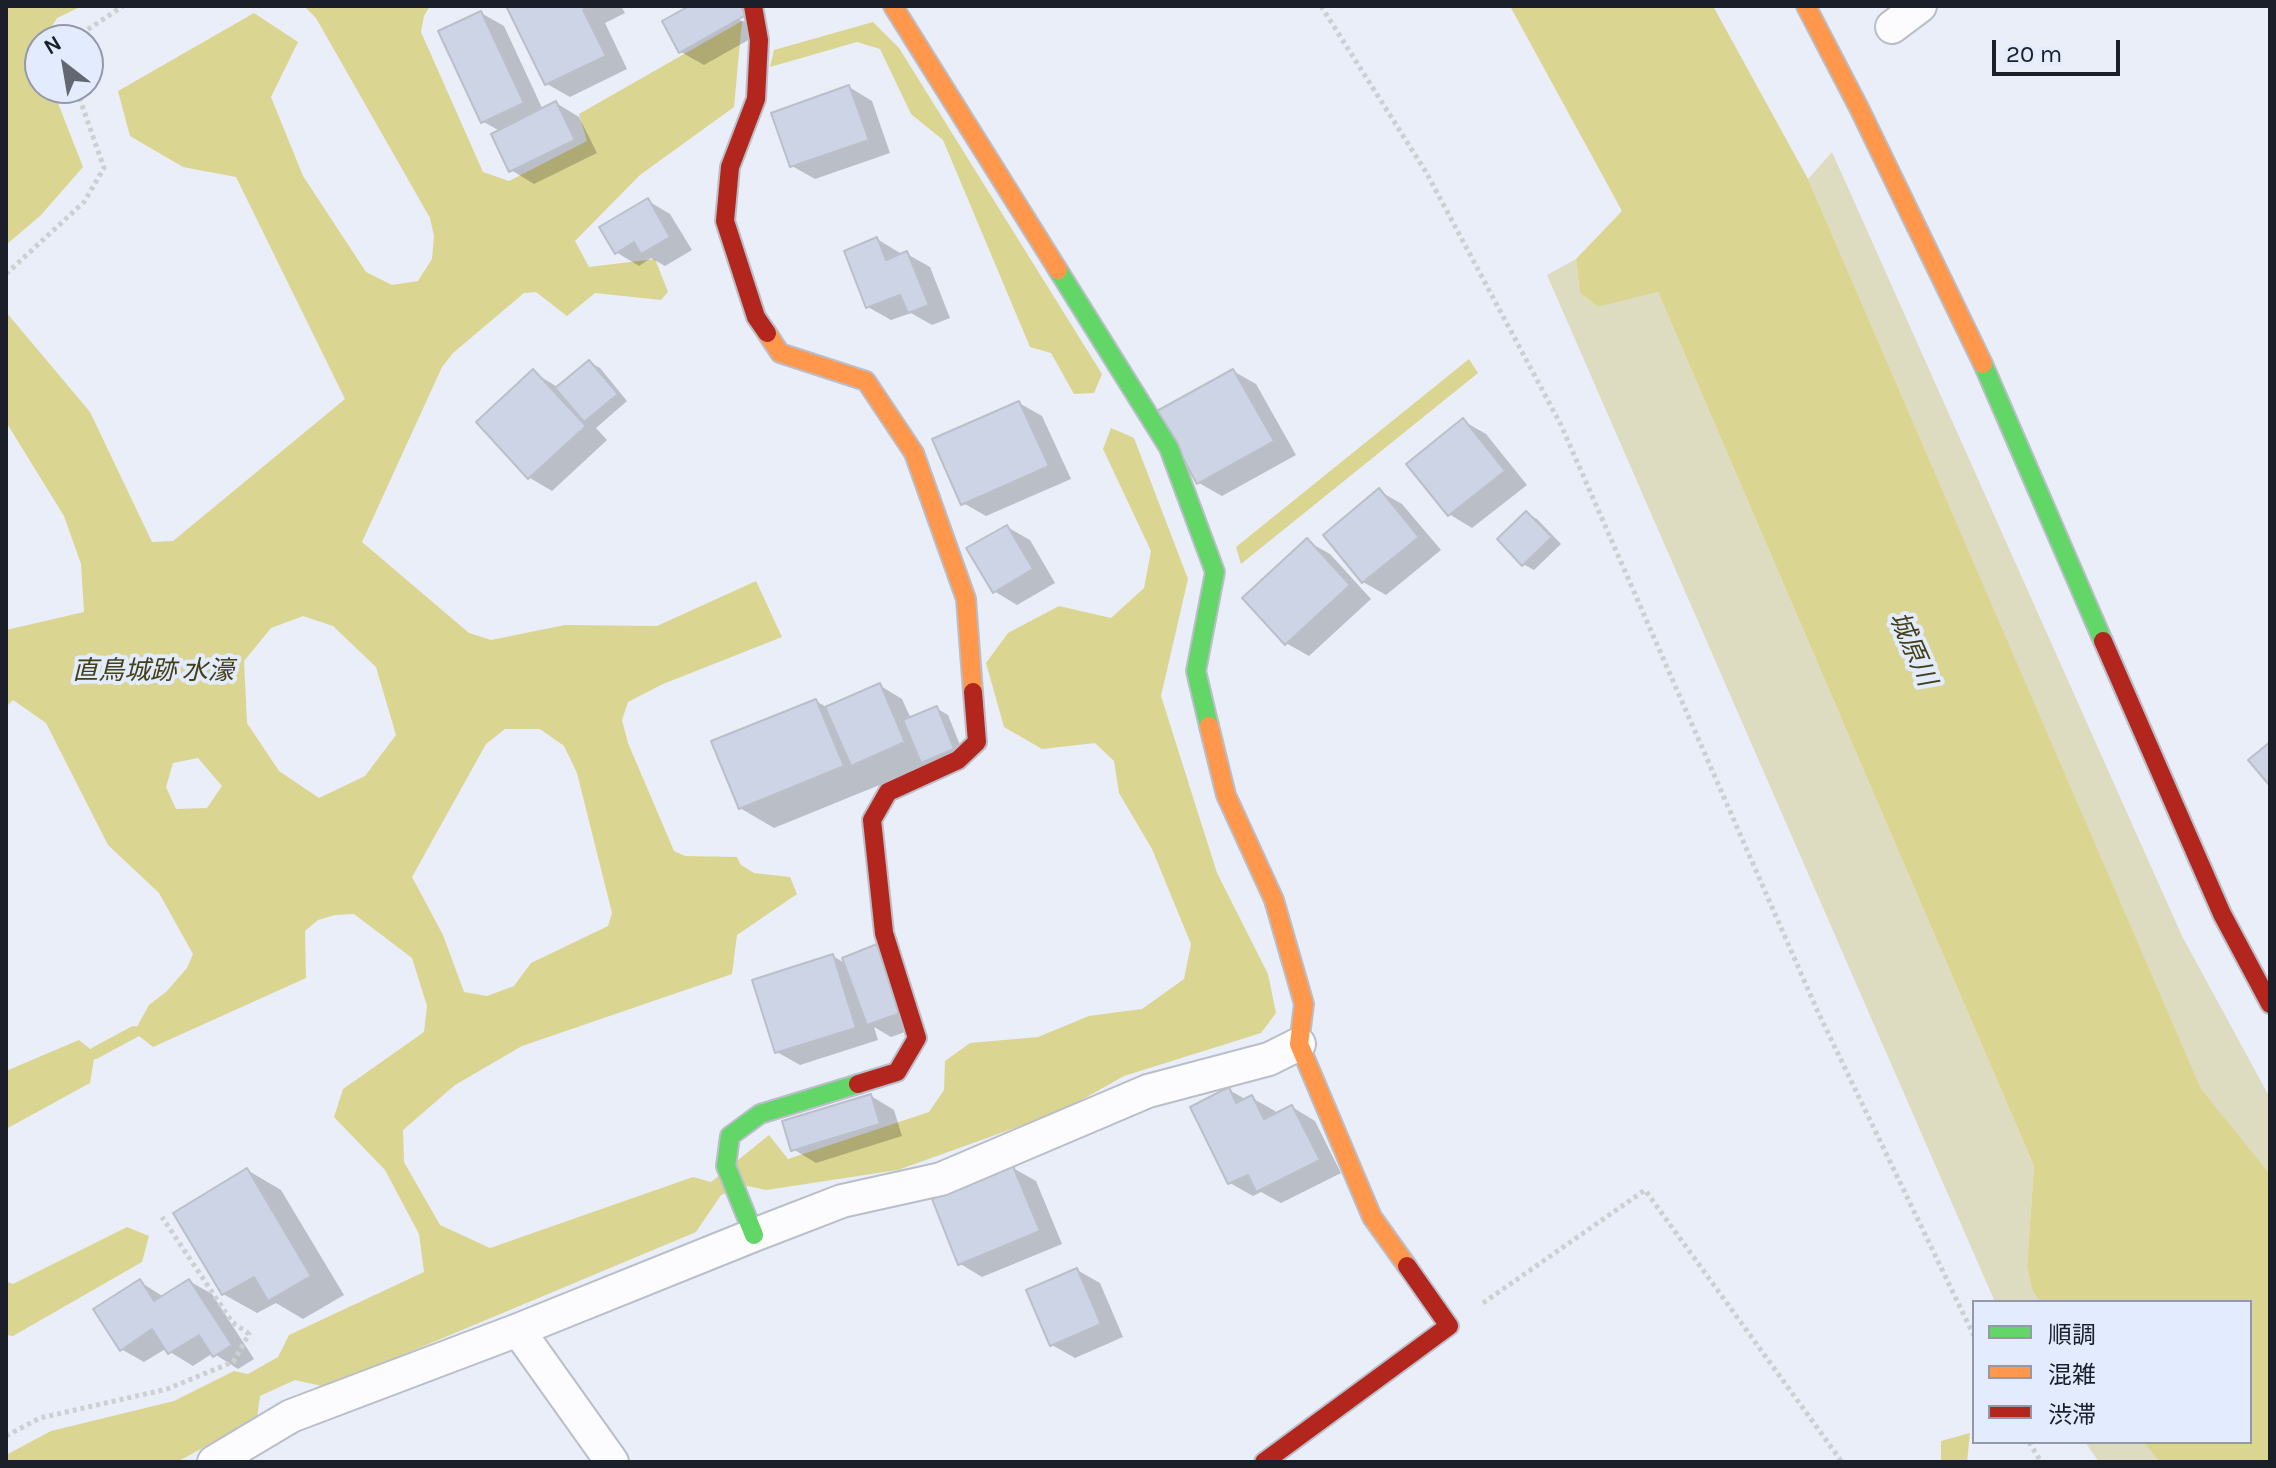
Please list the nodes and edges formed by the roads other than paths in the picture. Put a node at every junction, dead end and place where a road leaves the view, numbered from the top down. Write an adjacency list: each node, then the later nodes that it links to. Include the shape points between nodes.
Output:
1 (753, 6): 8 (street, via 759,40 756,99 730,167 725,221 756,317 780,353 866,381 914,453 966,599 977,742 958,760 888,792 872,820 884,933 917,1038 897,1072 760,1114 730,1136 726,1166)
2 (893, 6): 7 (street, via 1169,448 1215,572 1196,671 1226,795 1274,900 1304,1004)
3 (1806, 6): 6 (street, via 1974,344 2222,914)
4 (1920, 6): 5 (street)
5 (1892, 27)
6 (2270, 1004)
7 (1299, 1044): 8 (street, via 1269,1059 1148,1091 941,1179 842,1201); 12 (street, via 1372,1217 1449,1326)
8 (754, 1235): 9 (street)
9 (518, 1330): 10 (street, via 291,1416); 11 (street)
10 (214, 1462)
11 (612, 1462)
12 (1264, 1462)

